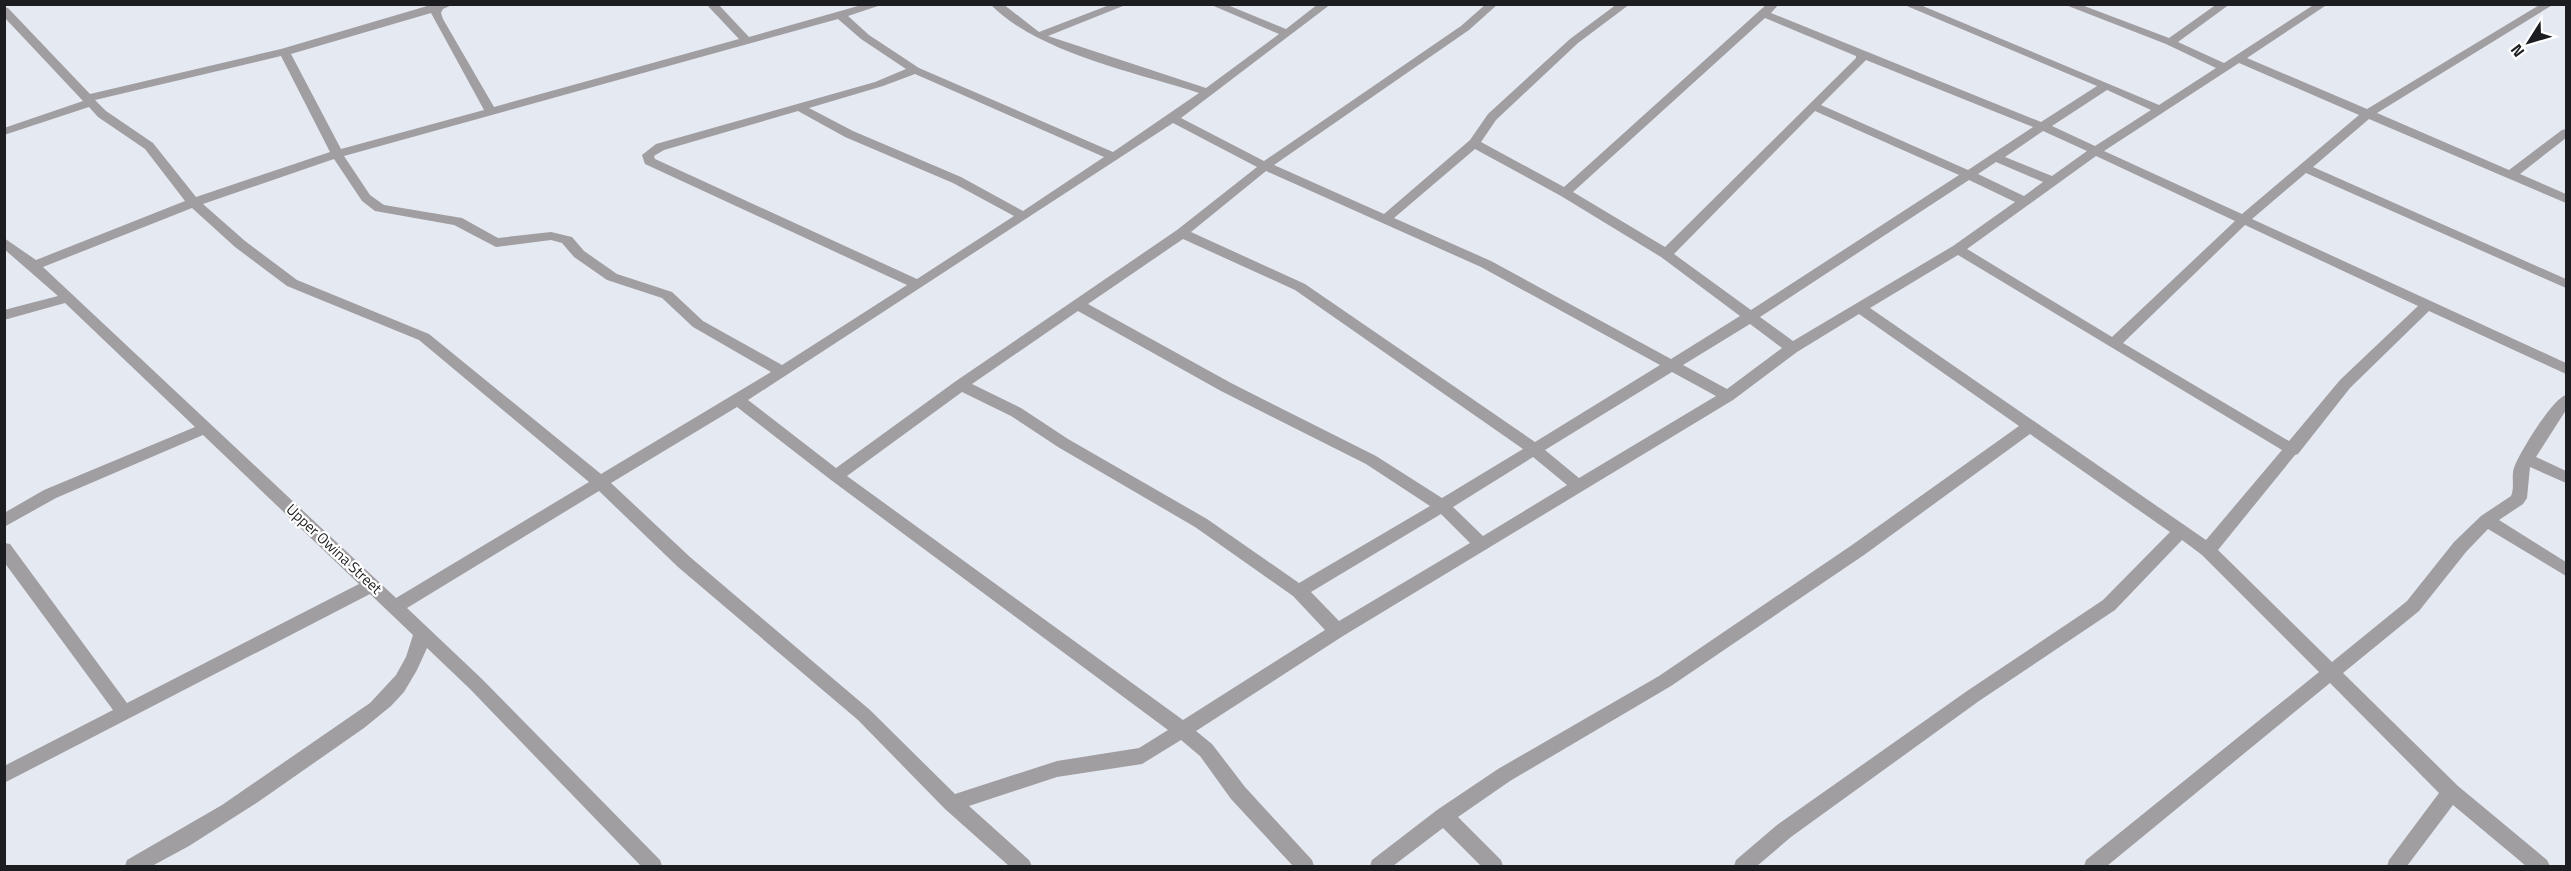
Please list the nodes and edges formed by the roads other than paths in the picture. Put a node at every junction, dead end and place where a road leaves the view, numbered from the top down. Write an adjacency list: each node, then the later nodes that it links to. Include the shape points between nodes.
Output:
1 (711, 4): 21 (street)
2 (995, 4): 20 (street)
3 (1123, 4): 20 (street)
4 (1214, 4): 19 (street)
5 (1326, 4): 19 (street)
6 (1493, 4): 45 (street, via 1465,28)
7 (1625, 4): 40 (street, via 1574,41 1492,117)
8 (1774, 4): 17 (street)
9 (1907, 4): 28 (street)
10 (2068, 4): 22 (street)
11 (2225, 4): 22 (street)
12 (2324, 4): 25 (street)
13 (2549, 4): 35 (street)
14 (443, 5): 23 (street); 34 (street, via 436,13 438,19)
15 (873, 5): 18 (street)
16 (4, 10): 30 (street)
17 (1762, 14): 24 (street); 50 (street)
18 (840, 15): 21 (street); 27 (street, via 865,37)
19 (1287, 33): 29 (street)
20 (1038, 36): 29 (street)
21 (747, 41): 34 (street)
22 (2170, 42): 26 (street)
23 (284, 52): 30 (street); 42 (street)
24 (1862, 54): 31 (street); 37 (street)
25 (2240, 59): 26 (street); 35 (street)
26 (2225, 68): 33 (street)
27 (915, 69): 32 (street); 43 (street)
28 (2106, 85): 33 (street); 37 (street)
29 (1208, 92): 36 (street)
30 (89, 100): 38 (street); 53 (street, via 102,114 149,146)
31 (1813, 106): 47 (street); 60 (street)
32 (801, 108): 54 (street, via 849,134 957,180); 62 (street, via 660,147 648,155 649,161)
33 (2159, 109): 41 (street)
34 (491, 112): 42 (street)
35 (2367, 114): 46 (street); 48 (street)
36 (1173, 118): 43 (street); 45 (street)
37 (2043, 127): 41 (street); 44 (street)
38 (4, 132)
39 (2566, 133): 48 (street)
40 (1474, 143): 50 (street); 55 (street)
41 (2095, 151): 49 (street); 56 (street)
42 (337, 154): 53 (street); 74 (street, via 366,198 380,208 457,221 496,243 551,236 567,240 579,254 612,277 667,295 698,324)
43 (1114, 157): 54 (street)
44 (1995, 157): 47 (street); 49 (street)
45 (1265, 166): 55 (street); 57 (street)
46 (2303, 167): 56 (street); 63 (street)
47 (1967, 174): 52 (street); 69 (street)
48 (2512, 174): 51 (street)
49 (2052, 181): 52 (street)
50 (1565, 193): 60 (street)
51 (2566, 199)
52 (2024, 201): 59 (street)
53 (193, 202): 61 (street); 86 (street, via 292,284 424,337)
54 (1023, 216): 62 (street)
55 (1387, 218): 72 (street, via 1486,264)
56 (2244, 219): 66 (street); 70 (street)
57 (1182, 233): 65 (street); 81 (street, via 1300,287)
58 (4, 242): 61 (street, Upper Owina Street)
59 (1958, 249): 67 (street); 70 (street)
60 (1666, 254): 69 (street)
61 (34, 266): 64 (street, Upper Owina Street)
62 (917, 284): 74 (street)
63 (2566, 284)
64 (68, 298): 68 (street); 80 (street, Upper Owina Street)
65 (1078, 305): 75 (street); 88 (street, via 1226,387 1371,460)
66 (2427, 305): 73 (street); 82 (street, via 2345,384)
67 (1859, 307): 71 (street); 79 (street)
68 (4, 315)
69 (1750, 317): 71 (street); 72 (street)
70 (2113, 344): 82 (street)
71 (1792, 348): 76 (street)
72 (1672, 364): 76 (street); 81 (street)
73 (2566, 369)
74 (782, 372): 77 (street)
75 (961, 385): 84 (street); 97 (street, via 1016,412 1201,523)
76 (1728, 396): 87 (street)
77 (737, 399): 84 (street); 86 (street)
78 (2566, 400): 83 (street)
79 (2030, 426): 91 (street); 107 (street, via 1858,550 1665,681 1504,775)
80 (206, 428): 90 (street, via 50,494); 96 (street, Upper Owina Street)
81 (1535, 450): 87 (street); 88 (street)
82 (2293, 450): 94 (street)
83 (2527, 459): 85 (street); 89 (street, via 2521,471 2521,494)
84 (836, 476): 103 (street)
85 (2566, 477)
86 (601, 483): 98 (street); 106 (street, via 684,562 864,715)
87 (1579, 486): 92 (street)
88 (1442, 506): 92 (street); 97 (street)
89 (2487, 520): 95 (street); 101 (street, via 2413,606)
90 (4, 521)
91 (2181, 531): 94 (street); 114 (street, via 2109,605 1784,831)
92 (1481, 544): 99 (street)
93 (4, 549): 102 (street)
94 (2208, 550): 101 (street)
95 (2566, 570)
96 (372, 585): 98 (street, Upper Owina Street); 102 (street)
97 (1299, 591): 99 (street)
98 (395, 607): 100 (street, Upper Owina Street)
99 (1337, 631): 103 (street)
100 (422, 633): 108 (street, via 414,661 392,694 180,843); 109 (street, Upper Owina Street)
101 (2332, 672): 105 (street); 115 (street)
102 (124, 712): 104 (street)
103 (1182, 730): 106 (street, via 1142,756 1057,769); 111 (street, via 1206,750 1238,793)
104 (4, 775)
105 (2451, 792): 116 (street); 117 (street)
106 (952, 803): 110 (street)
107 (1444, 816): 112 (street); 113 (street)
108 (134, 867)
109 (653, 867)
110 (1022, 867)
111 (1305, 867)
112 (1379, 867)
113 (1494, 867)
114 (1743, 867)
115 (2093, 867)
116 (2396, 867)
117 (2540, 867)

